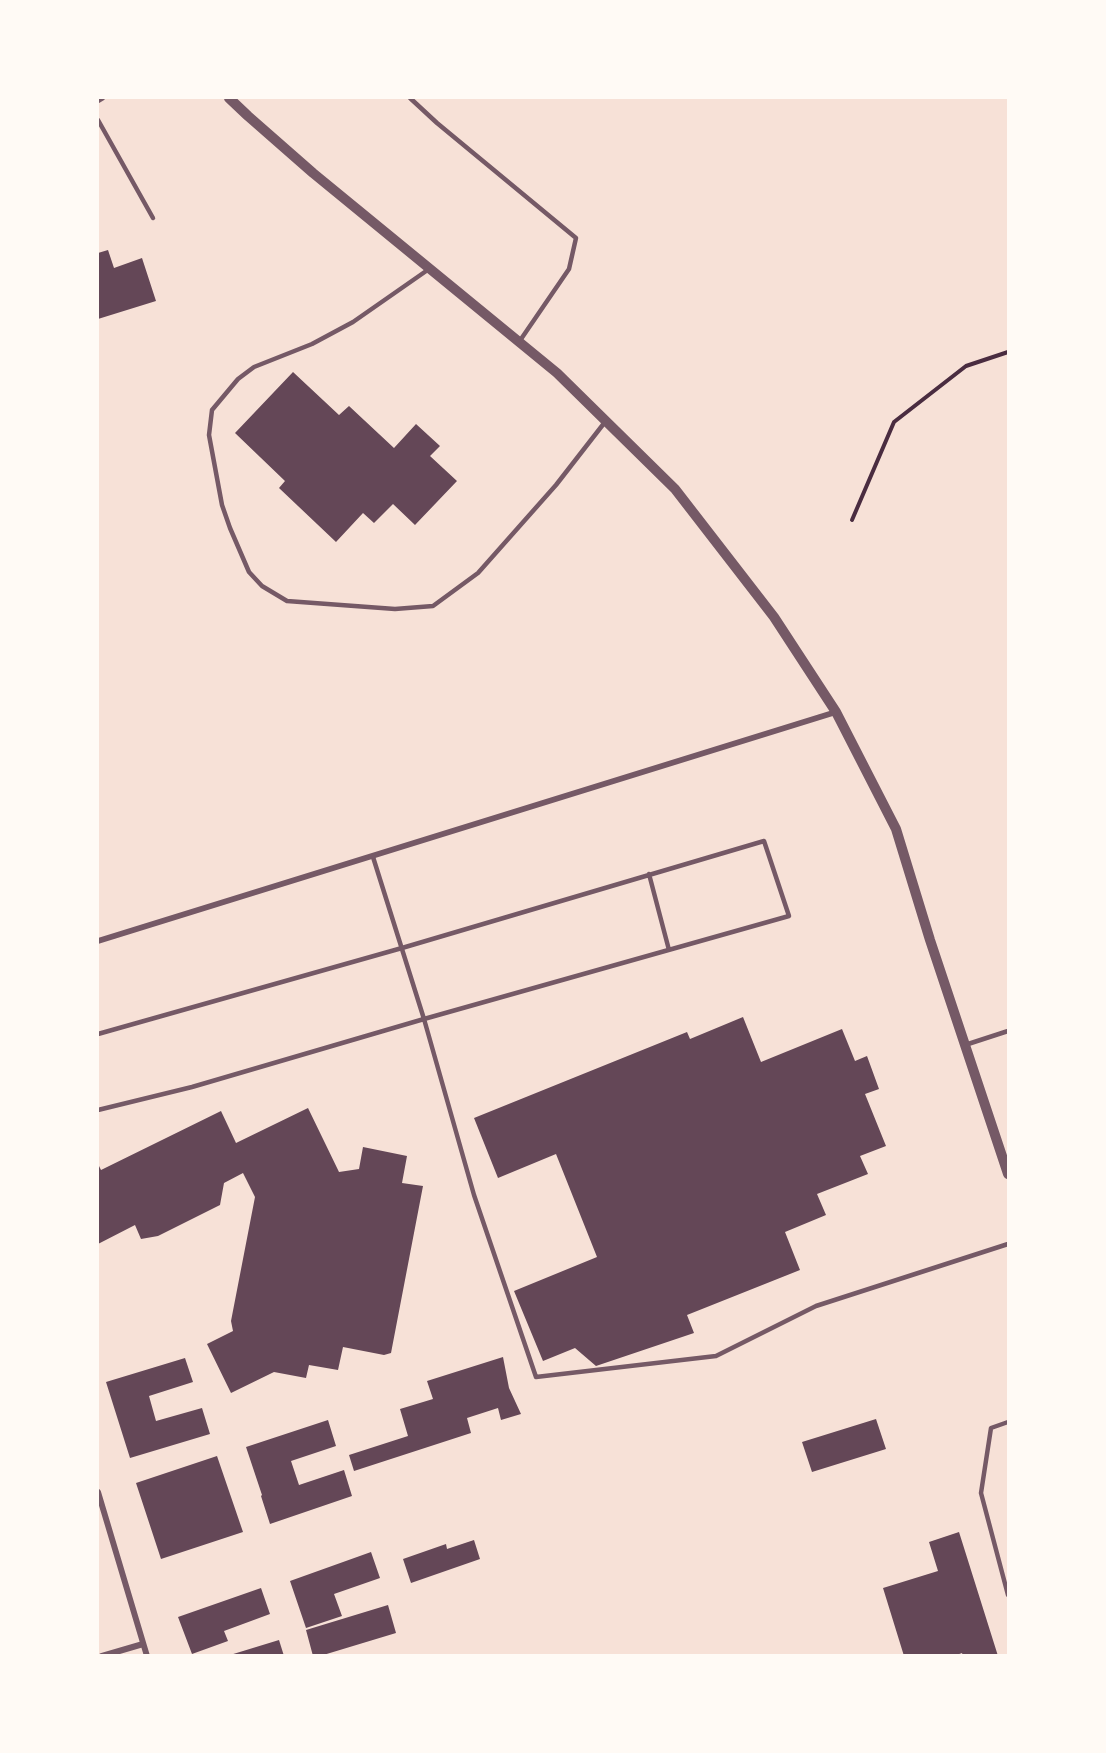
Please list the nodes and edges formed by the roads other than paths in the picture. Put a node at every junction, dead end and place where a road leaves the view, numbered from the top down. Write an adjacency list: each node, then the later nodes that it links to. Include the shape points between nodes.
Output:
1 (103, 98): 4 (lane)
2 (230, 98): 7 (street)
3 (410, 98): 8 (lane, via 576,238 569,269)
4 (98, 101)
5 (98, 120): 6 (lane)
6 (153, 218)
7 (429, 269): 8 (street); 9 (lane, via 352,322 312,344 254,367 238,379 212,410 208,435 222,505 249,572 262,586 287,602 395,609 433,606 478,573)
8 (519, 342): 9 (street)
9 (606, 421): 10 (street, via 675,489 774,616)
10 (836, 712): 11 (street); 19 (street, via 896,829)
11 (373, 856): 13 (street); 14 (lane)
12 (649, 874): 14 (lane); 15 (lane); 15 (lane, via 764,841 789,916)
13 (98, 941)
14 (402, 948): 16 (lane); 18 (lane)
15 (669, 950): 16 (lane)
16 (424, 1019): 20 (lane, via 192,1087); 22 (lane, via 474,1195 536,1377 716,1356 816,1306)
17 (1008, 1031): 19 (lane)
18 (98, 1034)
19 (965, 1045): 21 (street)
20 (98, 1110)
21 (1008, 1174)
22 (1008, 1244)
23 (1008, 1422): 25 (lane, via 991,1428 981,1493)
24 (98, 1492): 26 (street)
25 (1008, 1595)
26 (143, 1644): 27 (street); 28 (street)
27 (102, 1656)
28 (147, 1656)

